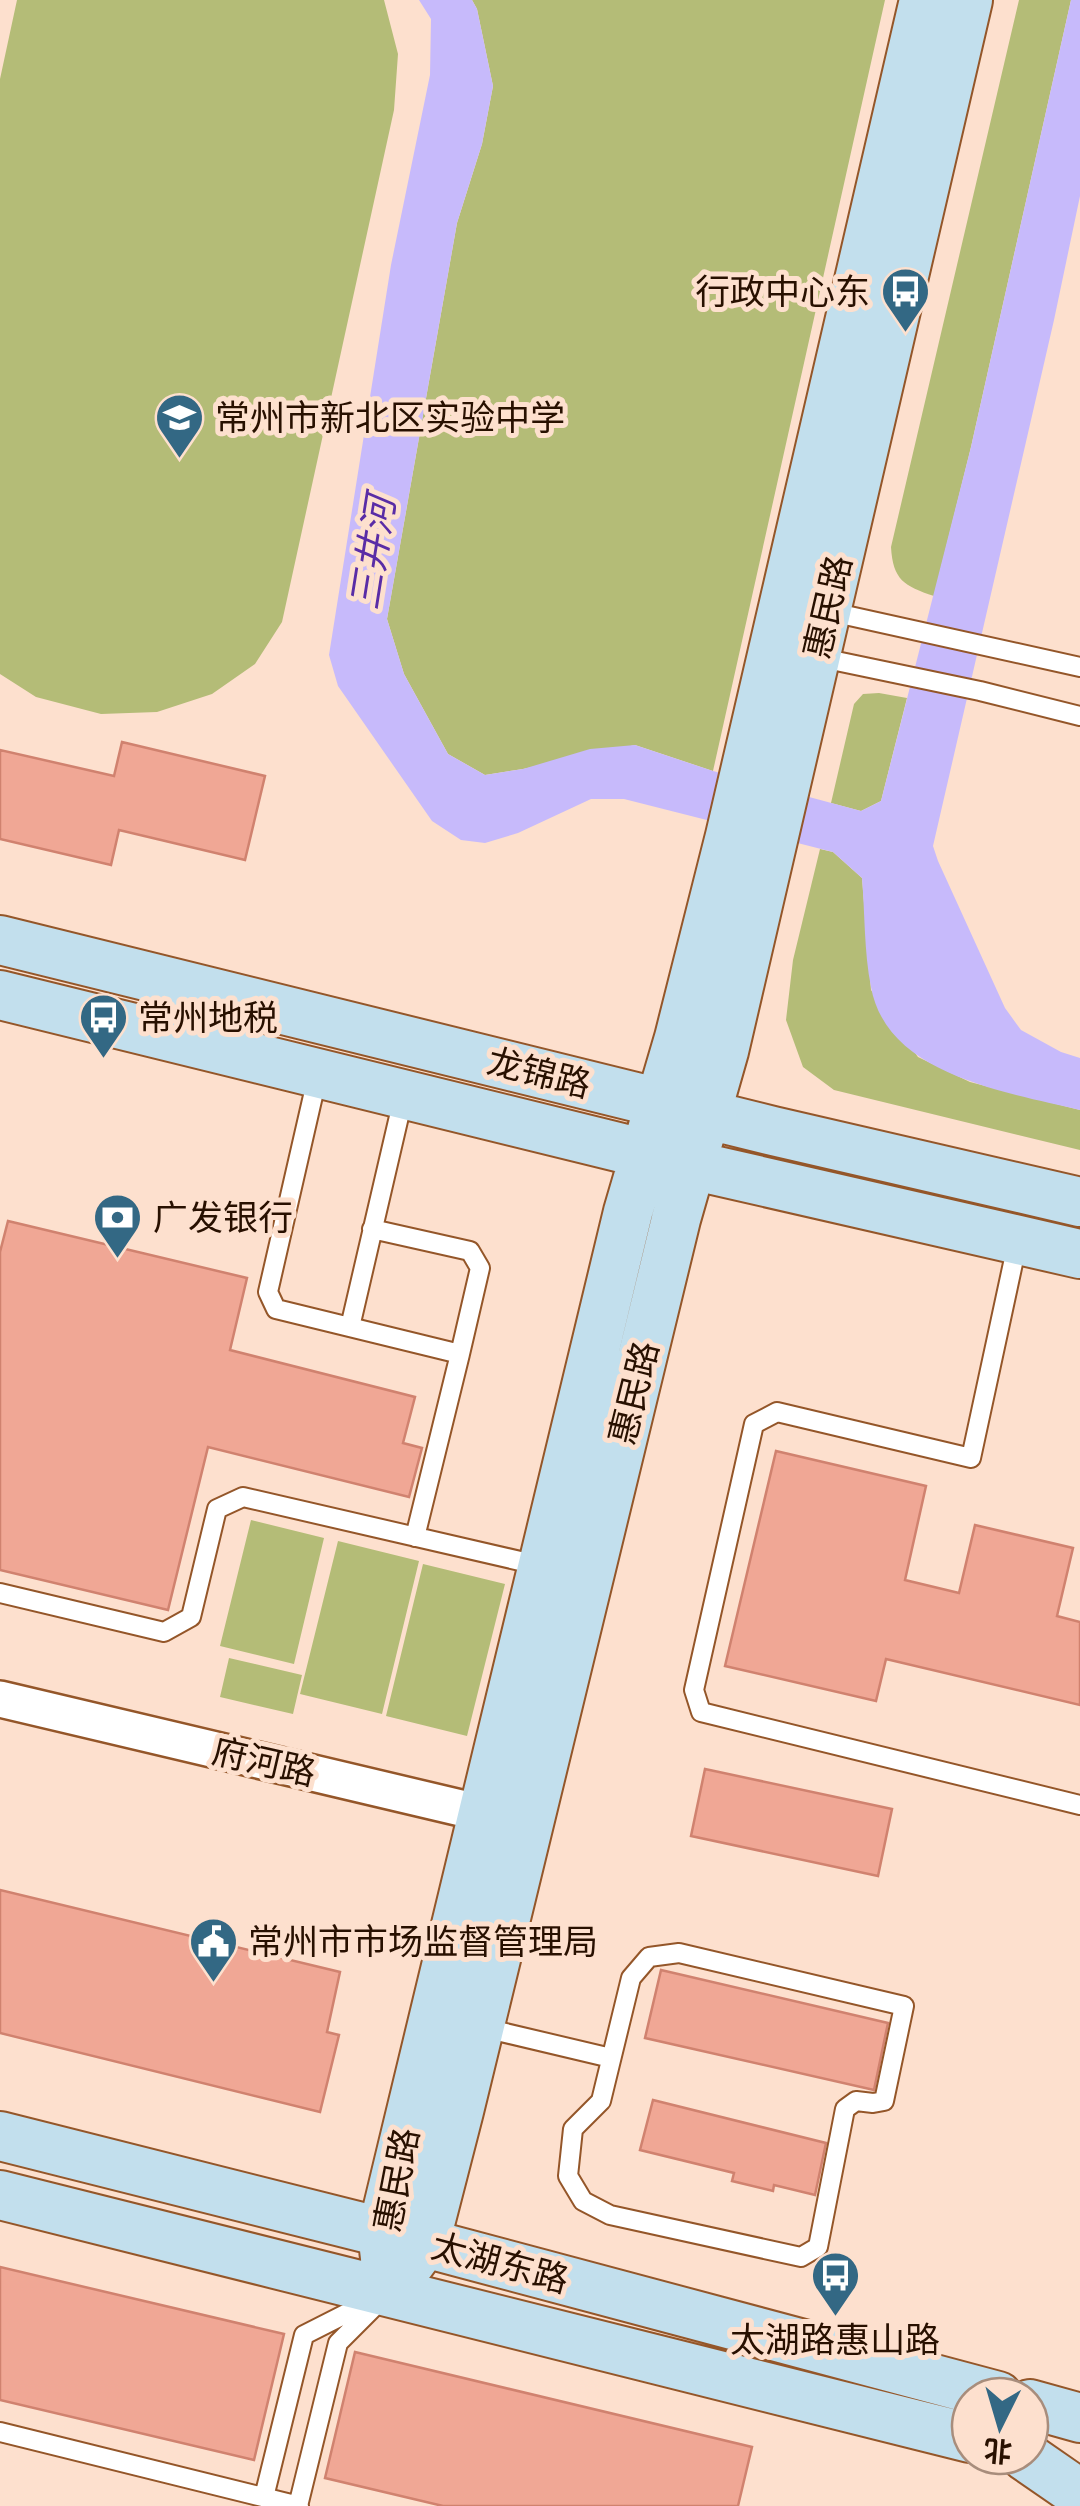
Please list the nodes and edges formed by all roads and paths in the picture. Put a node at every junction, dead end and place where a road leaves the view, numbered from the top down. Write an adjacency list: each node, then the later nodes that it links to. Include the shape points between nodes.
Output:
1 (924, 0): 7 (street, 惠民路)
2 (968, 0): 3 (street, 惠民路)
3 (827, 611): 4 (street, 惠民路); 5 (lane)
4 (816, 657): 6 (lane); 7 (street, 惠民路)
5 (1080, 667)
6 (1080, 716)
7 (767, 773): 8 (street, 惠民路)
8 (752, 842): 13 (street, 惠民路); 14 (street, 惠民路, via 724,1051)
9 (0, 940): 13 (street, 龙锦路)
10 (0, 995): 11 (street, 龙锦路)
11 (318, 1073): 12 (street, 龙锦路); 21 (lane, via 268,1292 276,1309)
12 (404, 1095): 15 (street, 龙锦路); 18 (lane)
13 (660, 1103): 14 (street, 龙锦路); 15 (street, 惠民路)
14 (706, 1115): 16 (street, 惠民路); 17 (street, 龙锦路)
15 (645, 1154): 16 (street, 龙锦路); 24 (street, 惠民路)
16 (691, 1166): 19 (street, 龙锦路); 29 (street, 惠民路)
17 (1080, 1202)
18 (372, 1229): 21 (lane); 22 (lane, via 470,1251 480,1268)
19 (1018, 1240): 20 (street, 龙锦路); 27 (lane, via 971,1458 777,1412 754,1424 694,1690 701,1712)
20 (1080, 1254)
21 (350, 1327): 22 (lane)
22 (460, 1354): 23 (lane)
23 (415, 1537): 24 (lane); 25 (lane, via 244,1497 218,1509 190,1617 164,1632)
24 (542, 1566): 28 (street, 惠民路)
25 (0, 1593)
26 (0, 1699): 28 (street, 府河路)
27 (1080, 1805)
28 (482, 1813): 29 (street, 府河路); 34 (street, 惠民路)
29 (528, 1824): 30 (street, 惠民路)
30 (479, 2026): 31 (lane); 34 (street, 惠民路)
31 (611, 2058): 31 (lane, via 601,2101 573,2128 568,2176 583,2201 610,2215 801,2256 818,2247 845,2109 856,2101 884,2101 904,2006 680,1953 650,1957 631,1978)
32 (0, 2136): 34 (street, 太湖东路)
33 (0, 2195): 35 (street, 太湖东路)
34 (404, 2237): 35 (street, 惠民路); 36 (street, 太湖东路)
35 (389, 2292): 40 (street, 太湖东路); 45 (lane, via 304,2334); 46 (lane, via 338,2343)
36 (950, 2383)
37 (1050, 2410): 38 (street)
38 (1080, 2418)
39 (0, 2432): 45 (lane)
40 (950, 2433)
41 (1050, 2459): 42 (street)
42 (1080, 2465)
43 (1050, 2471): 44 (street)
44 (1080, 2494)
45 (264, 2497): 46 (lane)
46 (299, 2506)

